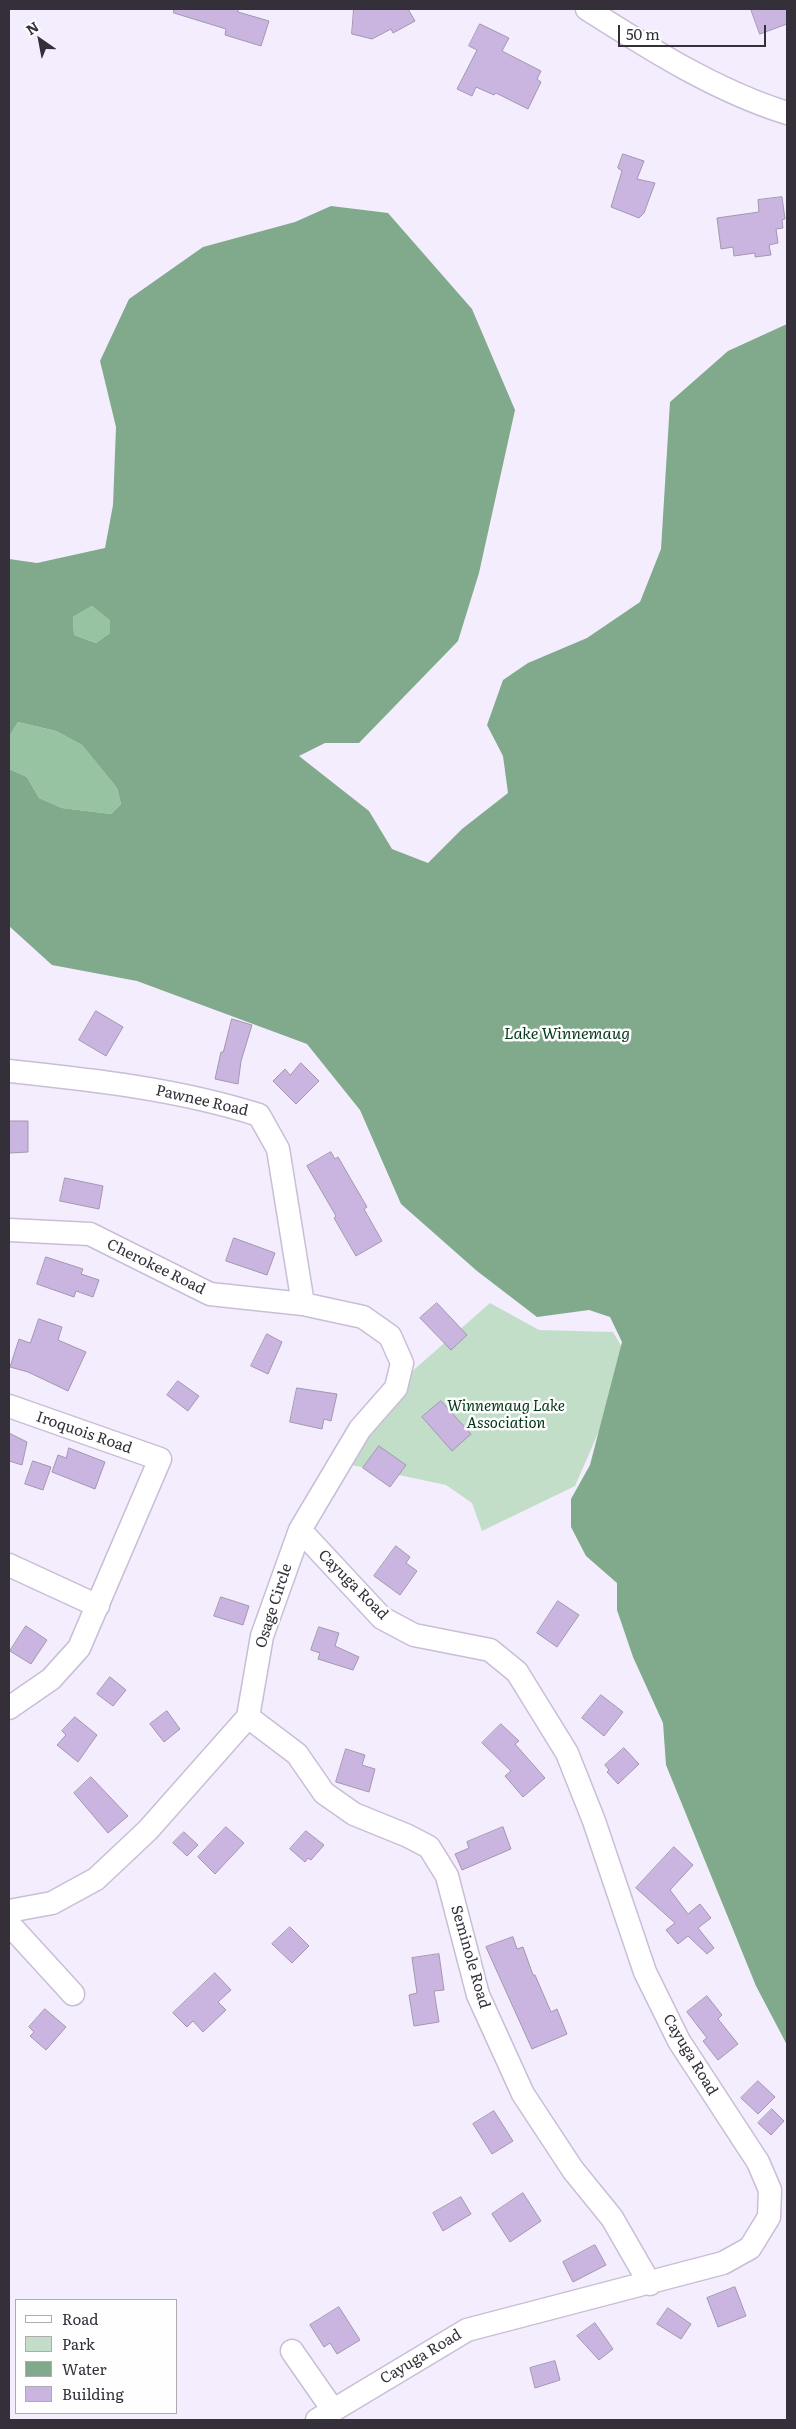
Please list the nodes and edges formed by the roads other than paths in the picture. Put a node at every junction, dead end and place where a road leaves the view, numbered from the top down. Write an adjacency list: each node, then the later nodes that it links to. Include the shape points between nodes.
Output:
1 (587, 9): 2 (street, via 727,90)
2 (787, 113)
3 (9, 1071): 5 (street, Pawnee Road, via 120,1083 218,1102 259,1115 278,1149)
4 (9, 1230): 5 (street, Cherokee Road, via 90,1234 210,1294)
5 (304, 1304): 7 (street, Osage Circle, via 363,1318 390,1336 402,1363 396,1388 360,1429)
6 (9, 1406): 9 (street, Iroquois Road, via 160,1459)
7 (300, 1530): 11 (street, Osage Circle, via 262,1636); 15 (street, Cayuga Road, via 382,1618 414,1635 490,1650 517,1672 566,1753 594,1821 646,1972 679,2041 758,2162 770,2190 769,2217 750,2248 722,2264)
8 (9, 1565): 9 (street)
9 (98, 1606): 10 (street, via 79,1648 51,1679)
10 (9, 1708)
11 (248, 1717): 12 (street, via 148,1830 96,1879 52,1904); 15 (street, Seminole Road, via 297,1754 324,1793 332,1799 354,1814 429,1847 447,1876 478,1994 523,2094 572,2170 612,2218)
12 (9, 1911)
13 (9, 1924): 14 (street)
14 (73, 1994)
15 (650, 2284): 17 (street, Cayuga Road, via 467,2330)
16 (292, 2351): 17 (street)
17 (325, 2415)

